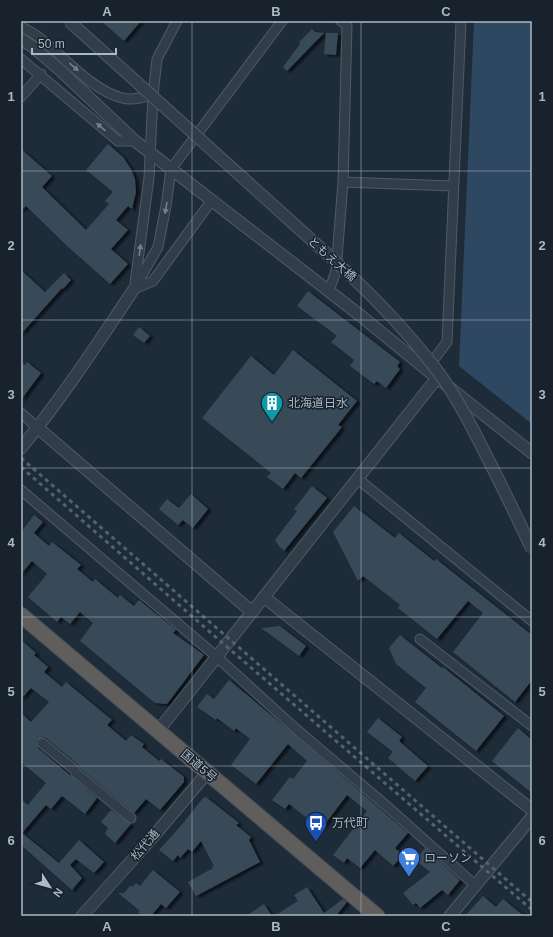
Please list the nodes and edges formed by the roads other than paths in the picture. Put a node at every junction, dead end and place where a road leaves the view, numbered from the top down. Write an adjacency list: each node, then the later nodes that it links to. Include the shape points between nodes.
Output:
1 (69, 21): 28 (street, ともえ大橋, bridge, via 347,272 414,341 436,369 471,426)
2 (177, 21): 10 (street, via 157,59)
3 (282, 21): 14 (street)
4 (341, 21): 15 (street, via 347,25)
5 (460, 21): 16 (street)
6 (21, 26): 10 (street, one-way to 10, via 37,36 99,88 123,99)
7 (21, 39): 12 (street, via 33,47)
8 (21, 59): 9 (street)
9 (41, 74): 11 (street); 12 (street, one-way to 9, via 118,141)
10 (153, 95): 13 (street)
11 (21, 97)
12 (135, 141): 13 (street)
13 (149, 152): 14 (street); 18 (street, one-way to 13, via 149,178)
14 (171, 169): 17 (street); 18 (street, one-way to 18, via 158,248)
15 (343, 182): 16 (street); 19 (street, via 336,271)
16 (453, 186): 20 (street, via 447,342)
17 (212, 200): 18 (street, via 153,281); 19 (street)
18 (134, 289): 23 (street)
19 (329, 291): 20 (street)
20 (426, 369): 21 (street)
21 (437, 378): 25 (street); 26 (street)
22 (21, 413): 23 (street)
23 (38, 428): 24 (street); 30 (street)
24 (21, 448)
25 (532, 453)
26 (358, 479): 29 (street); 32 (street)
27 (21, 490): 34 (street)
28 (532, 549)
29 (264, 597): 30 (street); 39 (street)
30 (252, 612): 34 (street)
31 (21, 615): 36 (highway, 国道5号)
32 (532, 621)
33 (420, 639): 35 (street)
34 (217, 657): 36 (street); 42 (street)
35 (532, 726)
36 (158, 731): 38 (highway, 国道5号)
37 (42, 743): 41 (street)
38 (207, 773): 43 (street, 松代通); 44 (highway, 国道5号)
39 (532, 810)
40 (532, 817): 42 (street)
41 (131, 818)
42 (476, 886): 45 (street)
43 (82, 916)
44 (377, 916)
45 (450, 916)

